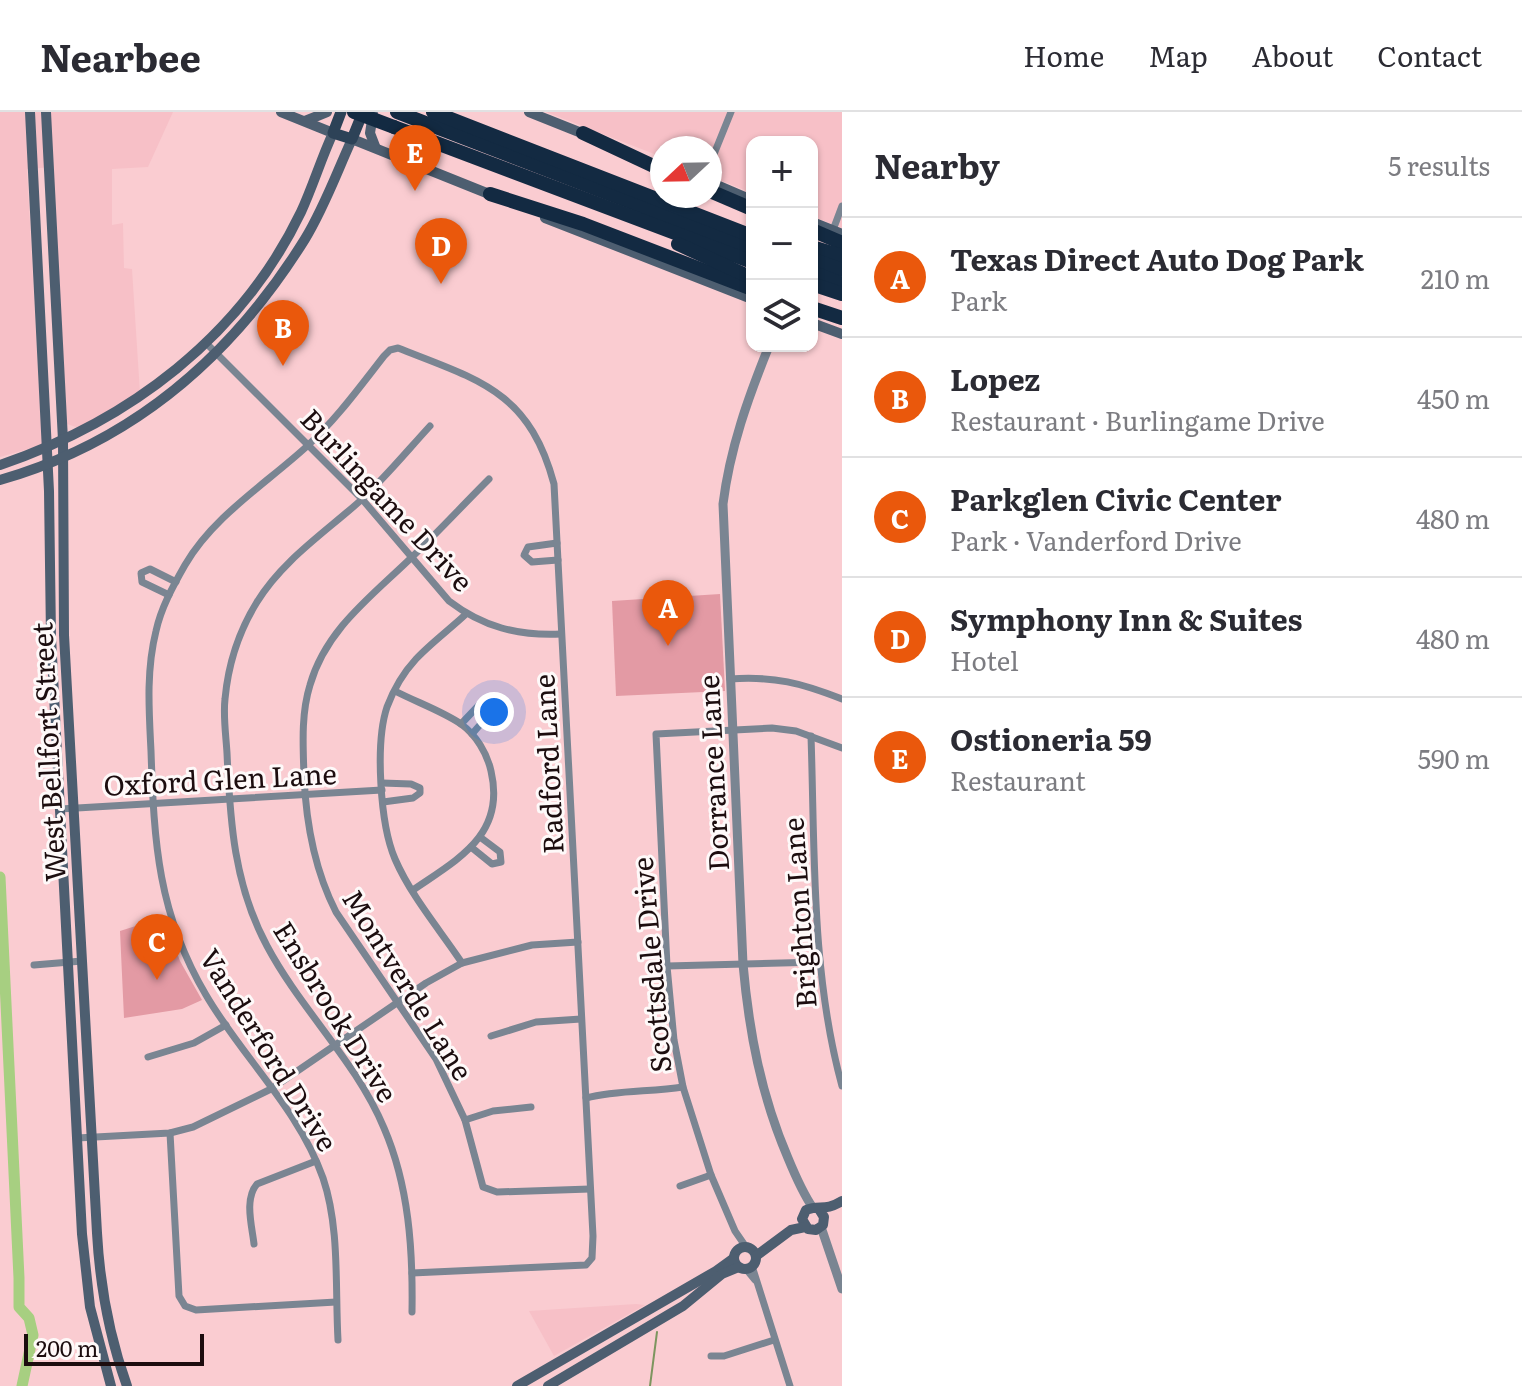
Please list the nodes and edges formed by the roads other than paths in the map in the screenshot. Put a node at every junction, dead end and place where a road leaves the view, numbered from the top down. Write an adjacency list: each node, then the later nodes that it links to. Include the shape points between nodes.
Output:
1 (30, 112): 21 (main road, West Bellfort Street)
2 (46, 112): 20 (main road, West Bellfort Street)
3 (281, 112): 13 (main road)
4 (327, 112): 13 (main road)
5 (341, 112): 14 (main road)
6 (354, 112): 12 (highway, bridge)
7 (363, 112): 17 (main road)
8 (373, 112): 18 (main road, via 370,133)
9 (433, 112): 32 (highway)
10 (529, 112): 15 (main road)
11 (731, 112): 16 (street)
12 (397, 117): 29 (highway); 34 (highway)
13 (305, 121): 14 (main road)
14 (333, 133): 17 (main road); 42 (main road, via 291,229)
15 (583, 133): 19 (highway)
16 (721, 136)
17 (352, 139): 18 (main road); 46 (main road, via 308,235)
18 (375, 146): 23 (main road)
19 (650, 162)
20 (49, 183): 21 (main road); 52 (main road, West Bellfort Street)
21 (33, 184): 53 (main road, West Bellfort Street)
22 (722, 187): 25 (main road)
23 (490, 194): 45 (highway); 48 (main road)
24 (722, 196): 27 (highway)
25 (746, 197)
26 (842, 206): 30 (street)
27 (750, 208)
28 (818, 224): 30 (main road)
29 (655, 226): 37 (highway); 41 (highway, via 673,241)
30 (837, 232)
31 (818, 233): 33 (highway)
32 (746, 234)
33 (842, 243)
34 (746, 247)
35 (818, 249): 36 (highway)
36 (842, 256)
37 (746, 260)
38 (818, 261): 39 (highway)
39 (842, 270)
40 (818, 274): 43 (highway)
41 (746, 275)
42 (261, 280): 46 (main road); 55 (main road)
43 (842, 284)
44 (818, 286): 47 (highway)
45 (746, 287)
46 (272, 288): 58 (main road)
47 (842, 294)
48 (746, 297)
49 (818, 310): 50 (highway, bridge)
50 (842, 320)
51 (818, 325): 54 (main road)
52 (57, 327): 53 (main road); 62 (main road, West Bellfort Street)
53 (42, 328): 64 (main road, West Bellfort Street)
54 (842, 334)
55 (207, 344): 58 (street, Burlingame Drive); 59 (main road)
56 (398, 348): 63 (street, Vanderford Drive, via 384,356); 71 (street, Radford Lane, via 498,391 529,424 554,484)
57 (767, 352): 80 (street, Dorrance Lane, via 742,413 726,477)
58 (217, 354): 60 (main road); 63 (street, Burlingame Drive)
59 (153, 387): 60 (main road); 62 (main road)
60 (162, 400): 65 (main road)
61 (430, 426): 70 (street, Ensbrook Drive)
62 (63, 440): 64 (main road); 65 (main road, West Bellfort Street)
63 (308, 445): 70 (street, Burlingame Drive); 76 (street, Vanderford Drive, via 211,530)
64 (47, 447): 66 (main road, West Bellfort Street); 67 (main road)
65 (63, 458): 66 (main road); 72 (main road, West Bellfort Street)
66 (48, 464): 69 (main road); 73 (main road, West Bellfort Street)
67 (0, 465)
68 (489, 479): 74 (street, Montverde Lane)
69 (0, 480)
70 (362, 499): 74 (street, Burlingame Drive); 92 (street, Ensbrook Drive, via 288,563 257,602 235,646 225,700)
71 (557, 543): 75 (street, Radford Lane); 75 (street, via 528,547 524,555 532,562)
72 (63, 548): 73 (main road); 81 (main road, West Bellfort Street)
73 (50, 549): 82 (main road, West Bellfort Street)
74 (412, 557): 78 (street, Burlingame Drive); 91 (street, Montverde Lane, via 330,639 310,684 302,730)
75 (558, 560): 79 (street, Radford Lane)
76 (176, 582): 77 (street, Vanderford Drive); 77 (street, via 150,569 141,573 144,583)
77 (169, 595): 94 (street, Vanderford Drive, via 156,630 149,682)
78 (466, 614): 79 (street, Burlingame Drive, via 508,631); 83 (street, via 415,660)
79 (561, 634): 100 (street, Radford Lane)
80 (730, 679): 84 (street, via 797,682); 86 (street, Dorrance Lane)
81 (67, 686): 82 (main road); 95 (main road, West Bellfort Street)
82 (54, 687): 96 (main road, West Bellfort Street)
83 (395, 691): 85 (street); 90 (street, via 384,723)
84 (842, 699)
85 (461, 724): 87 (street); 87 (street, via 480,704 490,702 493,710)
86 (732, 731): 88 (street, via 772,728); 105 (street, Dorrance Lane); 107 (street, Scottsdale Drive, via 656,734)
87 (472, 734): 97 (street, via 493,778 492,812)
88 (811, 736): 89 (street); 103 (street, Brighton Lane)
89 (842, 748)
90 (382, 786): 91 (street, Oxford Glen Lane); 93 (street); 93 (street, Oxford Glen Lane, via 420,788 413,798)
91 (305, 795): 92 (street, Oxford Glen Lane); 108 (street, Montverde Lane, via 314,860 327,894)
92 (229, 799): 94 (street, Oxford Glen Lane); 112 (street, Ensbrook Drive, via 236,863 250,913 268,949)
93 (383, 802): 99 (street, via 390,845)
94 (153, 804): 95 (street, Oxford Glen Lane); 110 (street, Vanderford Drive, via 167,909 185,958)
95 (73, 807): 96 (street, Oxford Glen Lane); 101 (main road, West Bellfort Street)
96 (60, 809): 102 (main road, West Bellfort Street)
97 (480, 837): 98 (street); 98 (street, via 500,852 501,862 492,864)
98 (471, 847): 99 (street)
99 (413, 890): 104 (street)
100 (578, 942): 104 (street, via 532,945); 109 (street, Radford Lane)
101 (82, 961): 102 (street); 121 (main road, West Bellfort Street)
102 (69, 962): 106 (street); 122 (main road, West Bellfort Street)
103 (820, 962): 105 (street); 114 (street, Brighton Lane, via 828,1035)
104 (462, 963): 108 (street)
105 (743, 964): 107 (street); 129 (street, Dorrance Lane, via 761,1084)
106 (34, 965)
107 (667, 966): 115 (street, Scottsdale Drive)
108 (398, 1002): 112 (street); 119 (street, Montverde Lane, via 436,1059)
109 (581, 1019): 111 (street, via 536,1022); 117 (street, Radford Lane)
110 (226, 1025): 113 (street, via 194,1043); 116 (street, Vanderford Drive)
111 (491, 1036)
112 (334, 1046): 116 (street); 132 (street, Ensbrook Drive, via 363,1086 393,1151 404,1193)
113 (148, 1057)
114 (842, 1086)
115 (683, 1087): 117 (street); 124 (street, Scottsdale Drive)
116 (271, 1089): 120 (street, via 213,1119); 123 (street, Vanderford Drive)
117 (586, 1098): 126 (street, Radford Lane)
118 (531, 1107): 119 (street)
119 (465, 1120): 126 (street, Montverde Lane, via 483,1187)
120 (170, 1133): 121 (street); 135 (street, via 180,1300 192,1309)
121 (91, 1137): 122 (street); 136 (main road, West Bellfort Street)
122 (77, 1138): 138 (main road, West Bellfort Street)
123 (316, 1161): 130 (street, via 252,1189); 135 (street, Vanderford Drive, via 330,1210)
124 (711, 1175): 125 (street); 131 (street, Scottsdale Drive)
125 (680, 1186)
126 (590, 1189): 132 (street, Radford Lane, via 593,1236 586,1265)
127 (842, 1201): 129 (main road)
128 (842, 1208): 129 (main road)
129 (813, 1219): 131 (main road); 133 (street, Dorrance Lane)
130 (254, 1244)
131 (745, 1257): 134 (main road); 137 (main road); 142 (street, Scottsdale Drive, via 765,1299)
132 (412, 1273): 139 (street, Ensbrook Drive)
133 (842, 1289)
134 (677, 1293): 137 (main road); 140 (main road)
135 (336, 1302): 141 (street, Vanderford Drive)
136 (104, 1304): 138 (main road); 145 (main road, West Bellfort Street)
137 (683, 1306): 143 (main road)
138 (90, 1307): 146 (main road, West Bellfort Street)
139 (412, 1312)
140 (605, 1334): 143 (main road); 147 (main road)
141 (338, 1340)
142 (774, 1340): 144 (street); 153 (street, Scottsdale Drive)
143 (611, 1348): 148 (main road)
144 (711, 1356)
145 (119, 1362): 146 (main road); 150 (main road, West Bellfort Street)
146 (105, 1366): 149 (main road, West Bellfort Street)
147 (550, 1366): 148 (main road); 151 (main road)
148 (558, 1379): 152 (main road)
149 (111, 1386)
150 (127, 1386)
151 (517, 1386)
152 (548, 1386)
153 (790, 1386)

